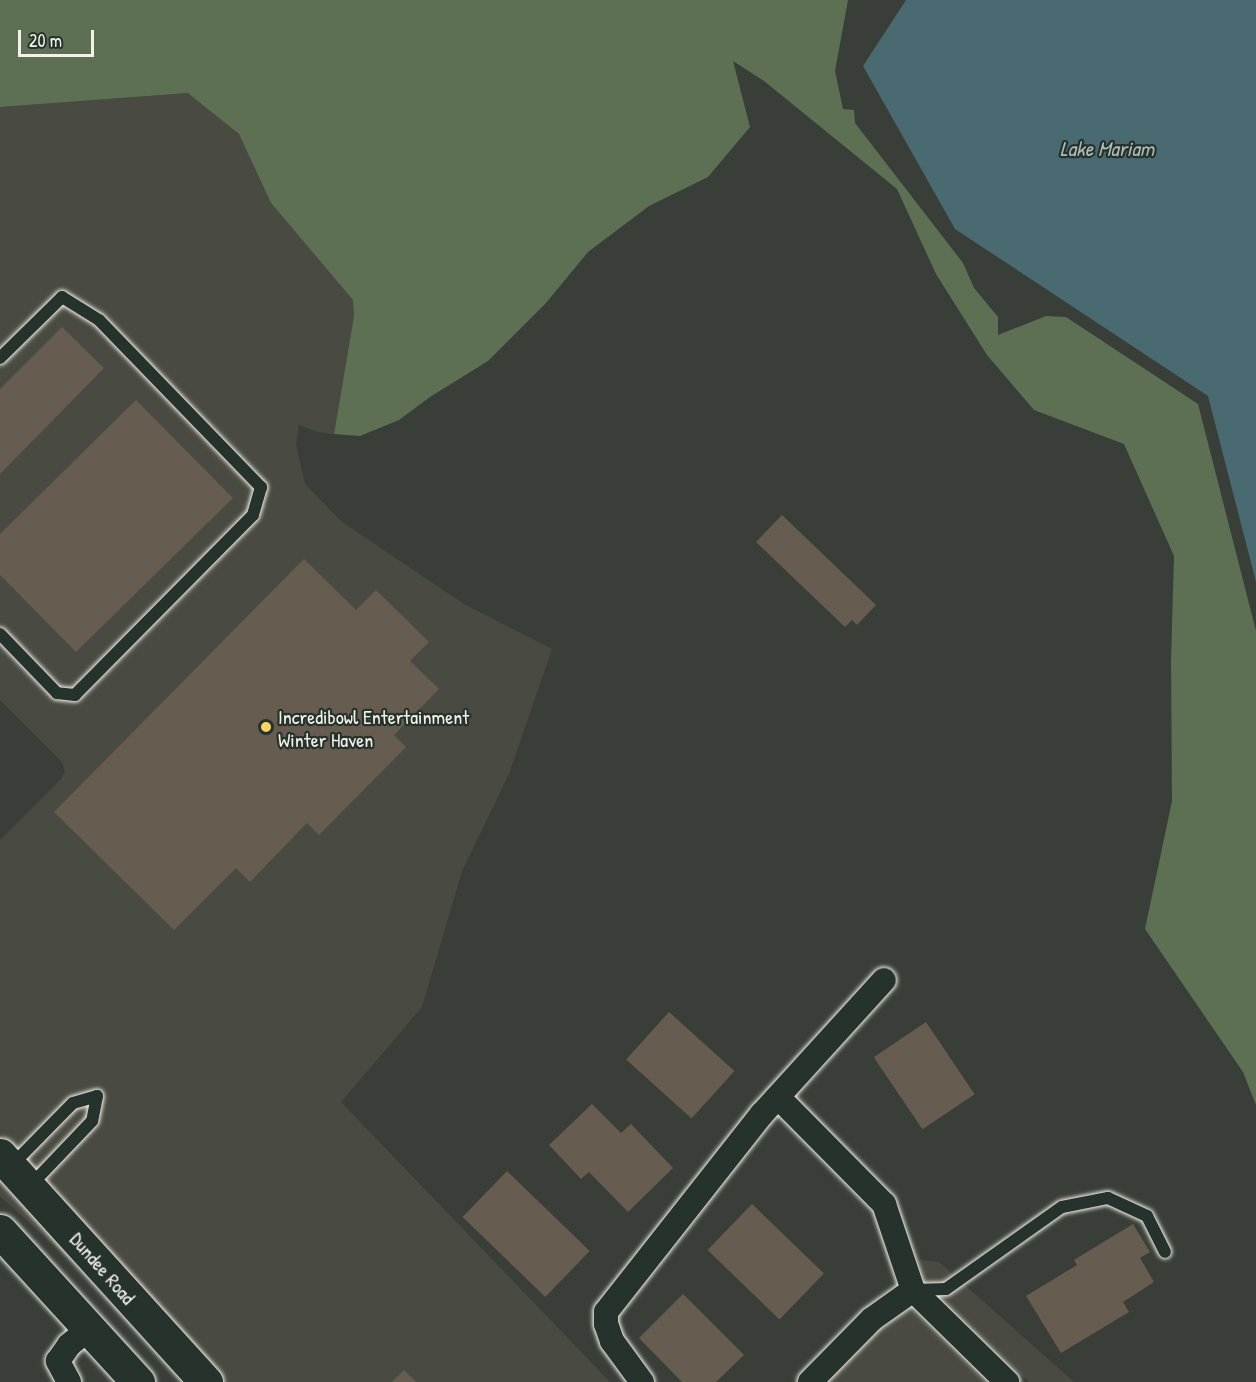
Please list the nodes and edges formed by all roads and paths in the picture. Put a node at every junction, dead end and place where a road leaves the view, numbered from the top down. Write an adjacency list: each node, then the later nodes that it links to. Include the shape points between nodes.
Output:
1 (0, 358): 2 (lane, via 62,297 99,320 261,487 254,515 75,695 57,693)
2 (0, 634)
3 (884, 980): 4 (street)
4 (778, 1097): 8 (street, via 884,1204); 13 (street, via 606,1312 612,1341)
5 (14, 1169): 5 (lane, via 92,1121 97,1096 73,1103); 12 (main road, Dundee Road)
6 (0, 1231): 9 (main road)
7 (1165, 1252): 8 (lane, via 1147,1216 1108,1198 1062,1207 946,1289)
8 (913, 1290): 14 (street, via 872,1319); 15 (street)
9 (89, 1329): 10 (street, via 69,1345 58,1361); 11 (main road)
10 (69, 1382)
11 (138, 1382)
12 (206, 1382)
13 (642, 1382)
14 (810, 1382)
15 (1007, 1382)

